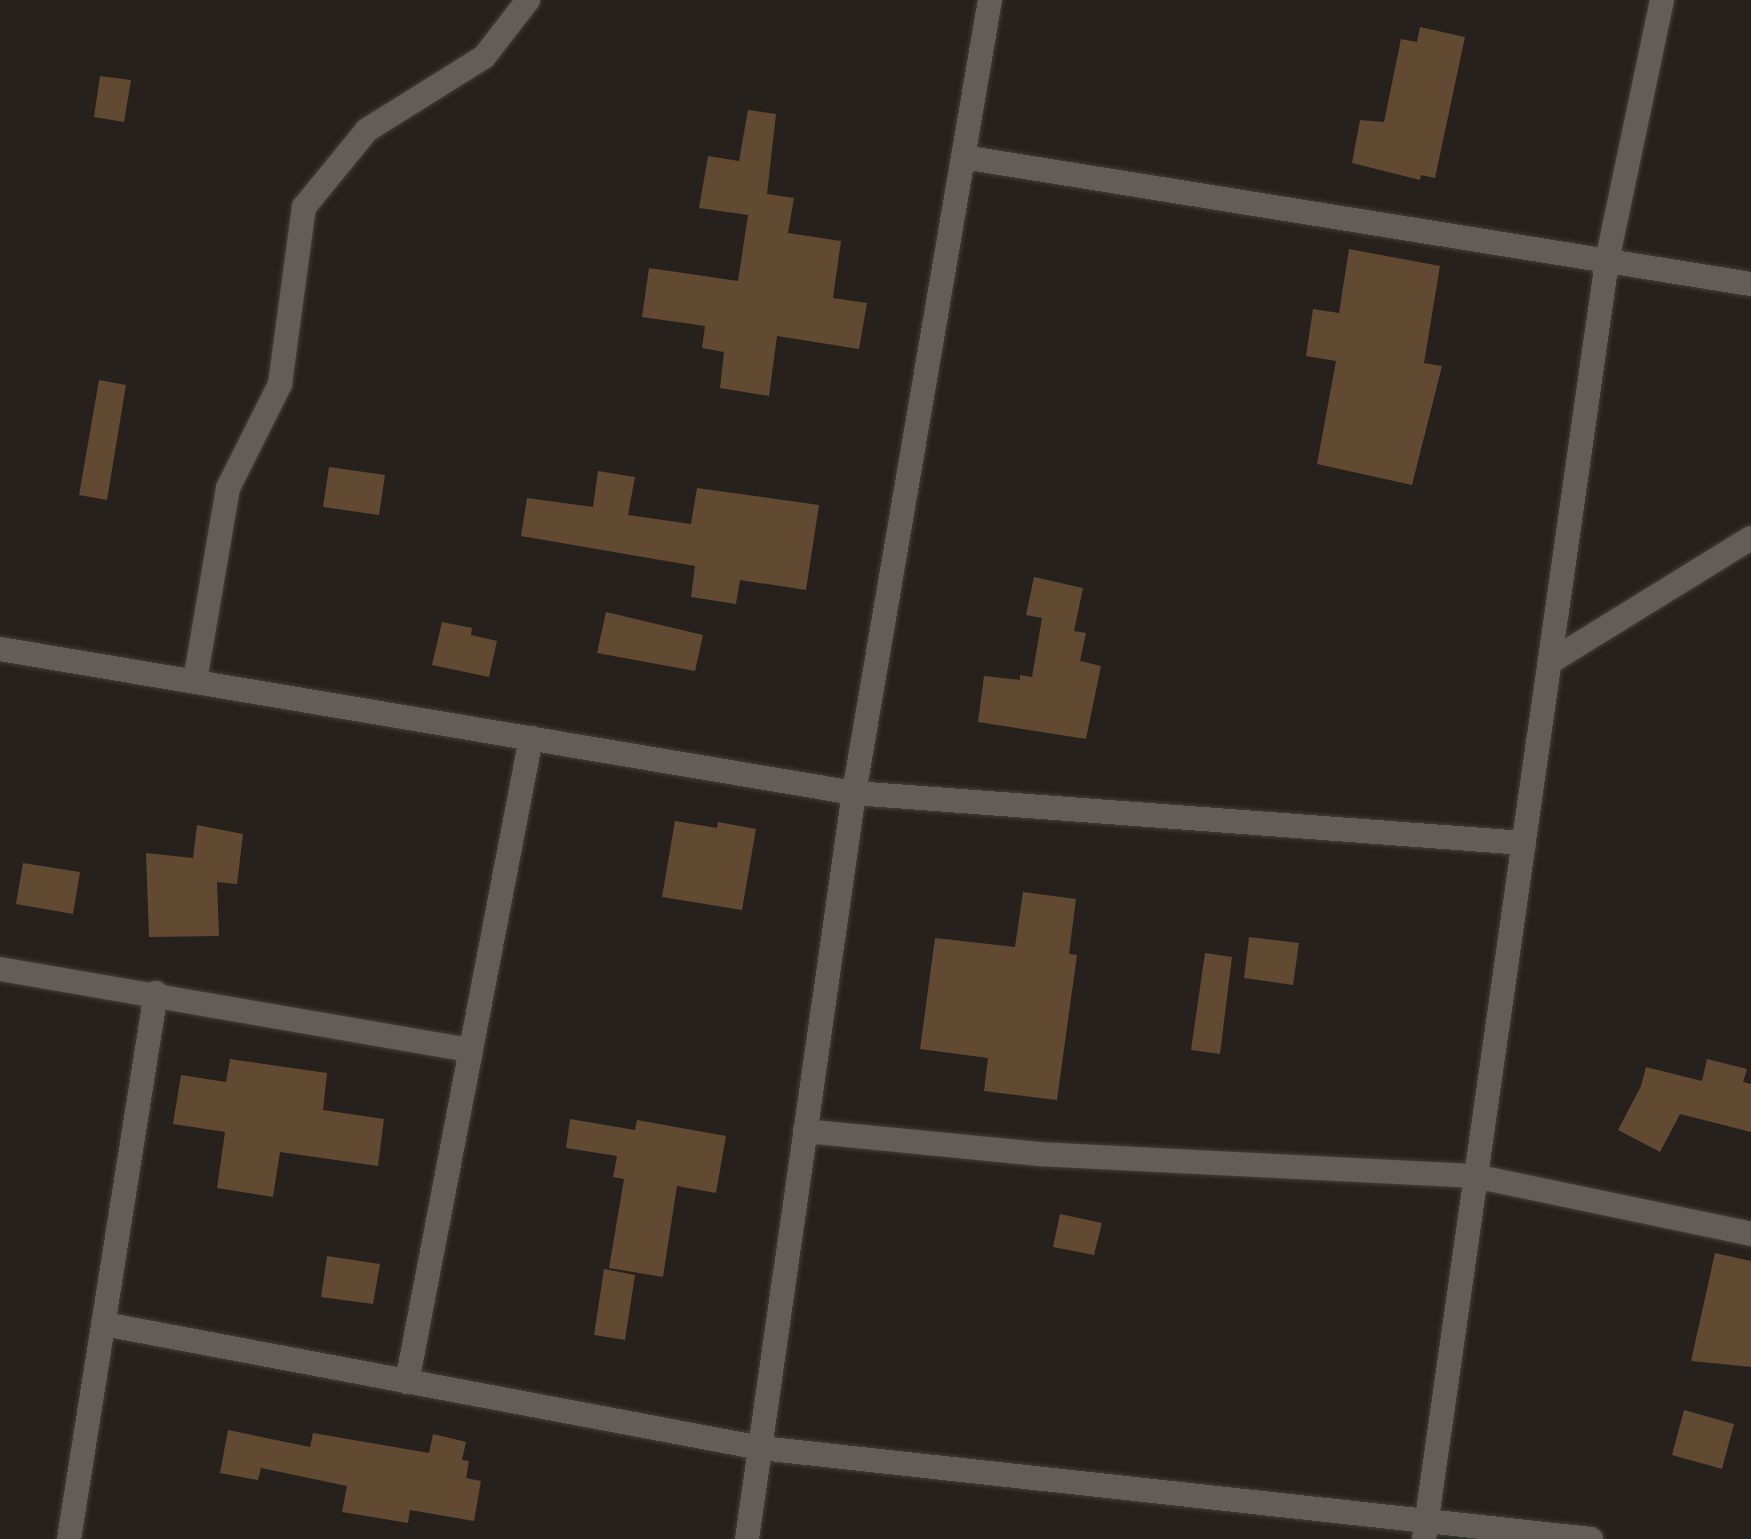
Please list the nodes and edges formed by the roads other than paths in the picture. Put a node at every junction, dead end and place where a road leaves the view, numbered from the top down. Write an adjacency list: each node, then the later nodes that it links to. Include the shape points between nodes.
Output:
1 (528, 0): 10 (street, via 484,57 367,130 304,207 280,384 228,488)
2 (990, 0): 4 (street)
3 (1662, 0): 5 (street)
4 (963, 157): 5 (street); 12 (street)
5 (1607, 261): 6 (street); 9 (street)
6 (1751, 284)
7 (1751, 538): 9 (street)
8 (0, 649): 10 (street)
9 (1550, 662): 13 (street)
10 (195, 681): 11 (street)
11 (531, 738): 12 (street); 16 (street)
12 (854, 793): 13 (street); 17 (street)
13 (1524, 843): 18 (street)
14 (0, 969): 15 (street)
15 (156, 993): 16 (street); 20 (street)
16 (471, 1050): 21 (street)
17 (805, 1131): 18 (street, via 1040,1154); 22 (street)
18 (1474, 1176): 19 (street); 23 (street)
19 (1751, 1234)
20 (104, 1324): 21 (street); 24 (street)
21 (407, 1382): 22 (street)
22 (761, 1448): 23 (street); 25 (street)
23 (1425, 1530): 26 (street)
24 (69, 1539)
25 (747, 1539)
26 (1591, 1539)

